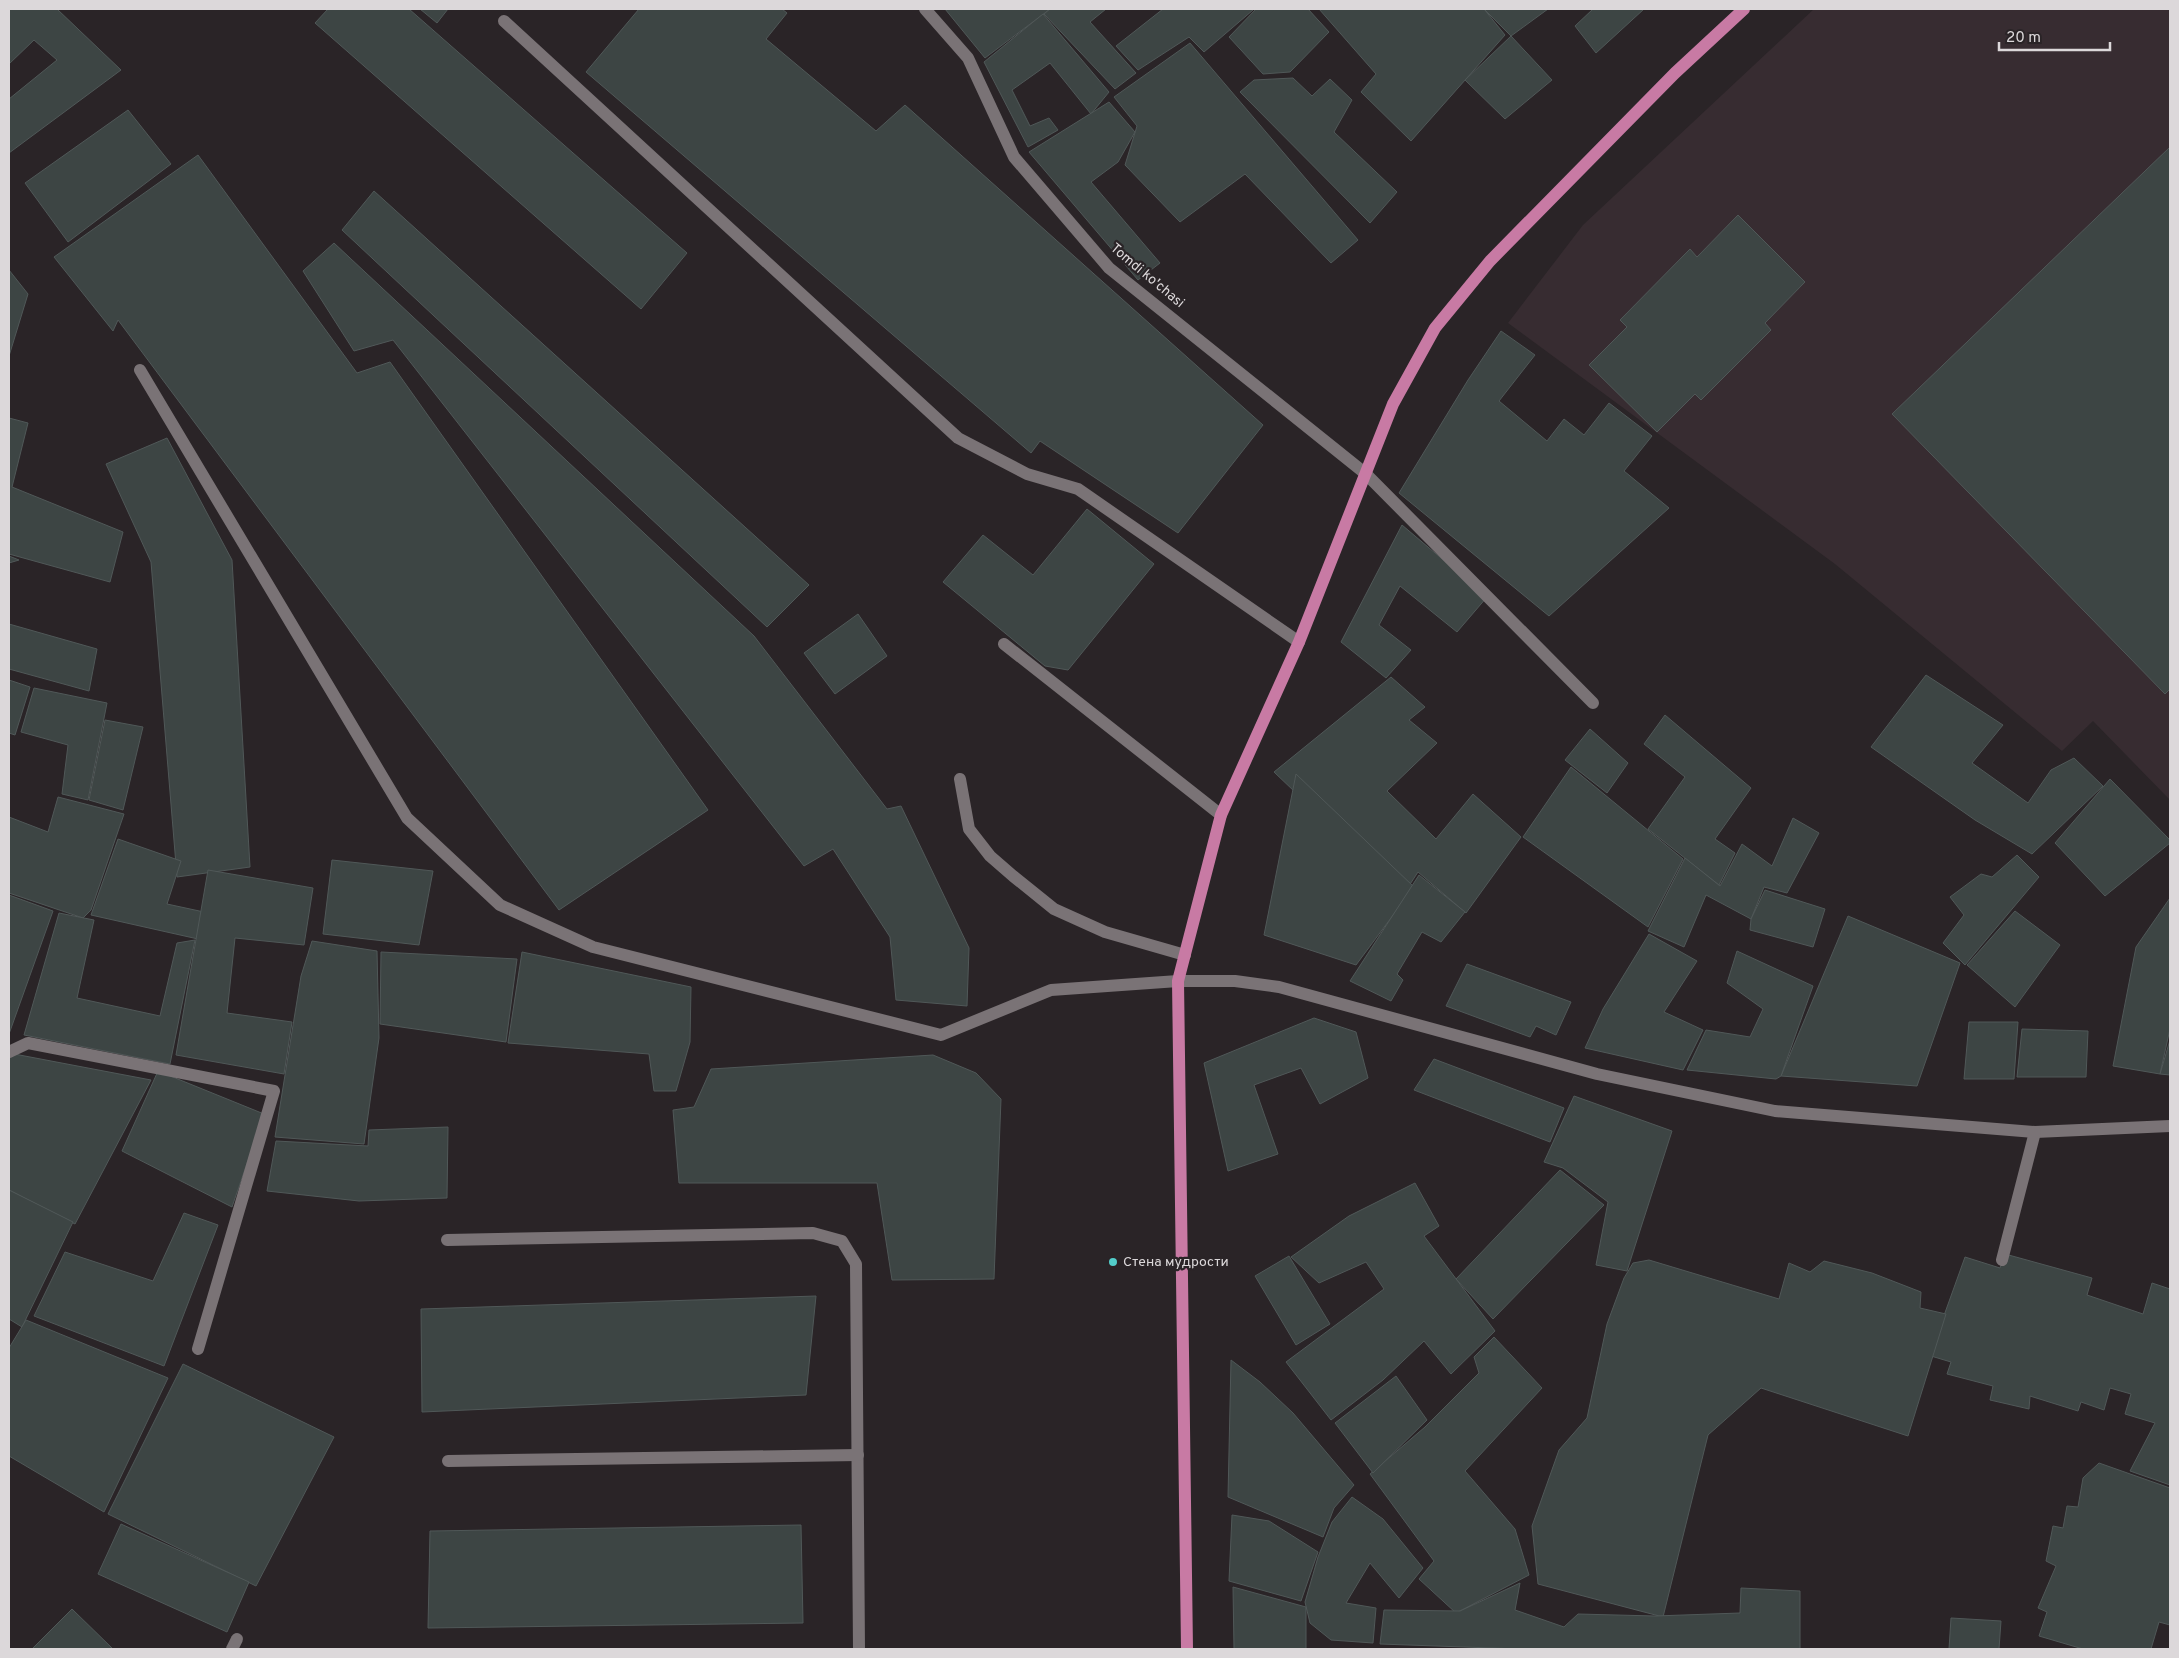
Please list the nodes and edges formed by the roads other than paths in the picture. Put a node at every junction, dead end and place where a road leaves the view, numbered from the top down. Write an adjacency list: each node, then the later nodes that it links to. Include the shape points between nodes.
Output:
1 (925, 9): 5 (street, Tomdi ko'chasi, via 968,58 1014,157 1110,268)
2 (1744, 9): 5 (main road, via 1675,73 1490,261 1435,328 1393,404)
3 (504, 21): 6 (street, via 958,438 1027,474 1078,489)
4 (140, 370): 12 (street, via 407,818 500,905 593,947 941,1035 1052,990)
5 (1366, 474): 6 (main road); 8 (street, Tomdi ko'chasi)
6 (1299, 642): 10 (main road)
7 (1004, 644): 10 (street)
8 (1594, 703)
9 (960, 778): 11 (street, via 969,829 990,856 1054,909 1097,928)
10 (1221, 815): 11 (main road)
11 (1185, 955): 12 (main road)
12 (1178, 980): 15 (street, via 1235,981 1279,988 1597,1074 1775,1111); 22 (main road)
13 (9, 1052): 18 (street, via 28,1043 274,1091)
14 (2170, 1126): 15 (street)
15 (2035, 1132): 17 (street)
16 (447, 1240): 19 (street, via 813,1233 842,1241 856,1264)
17 (2002, 1260)
18 (198, 1349)
19 (858, 1454): 20 (street); 21 (street)
20 (448, 1461)
21 (860, 1649)
22 (1187, 1649)

